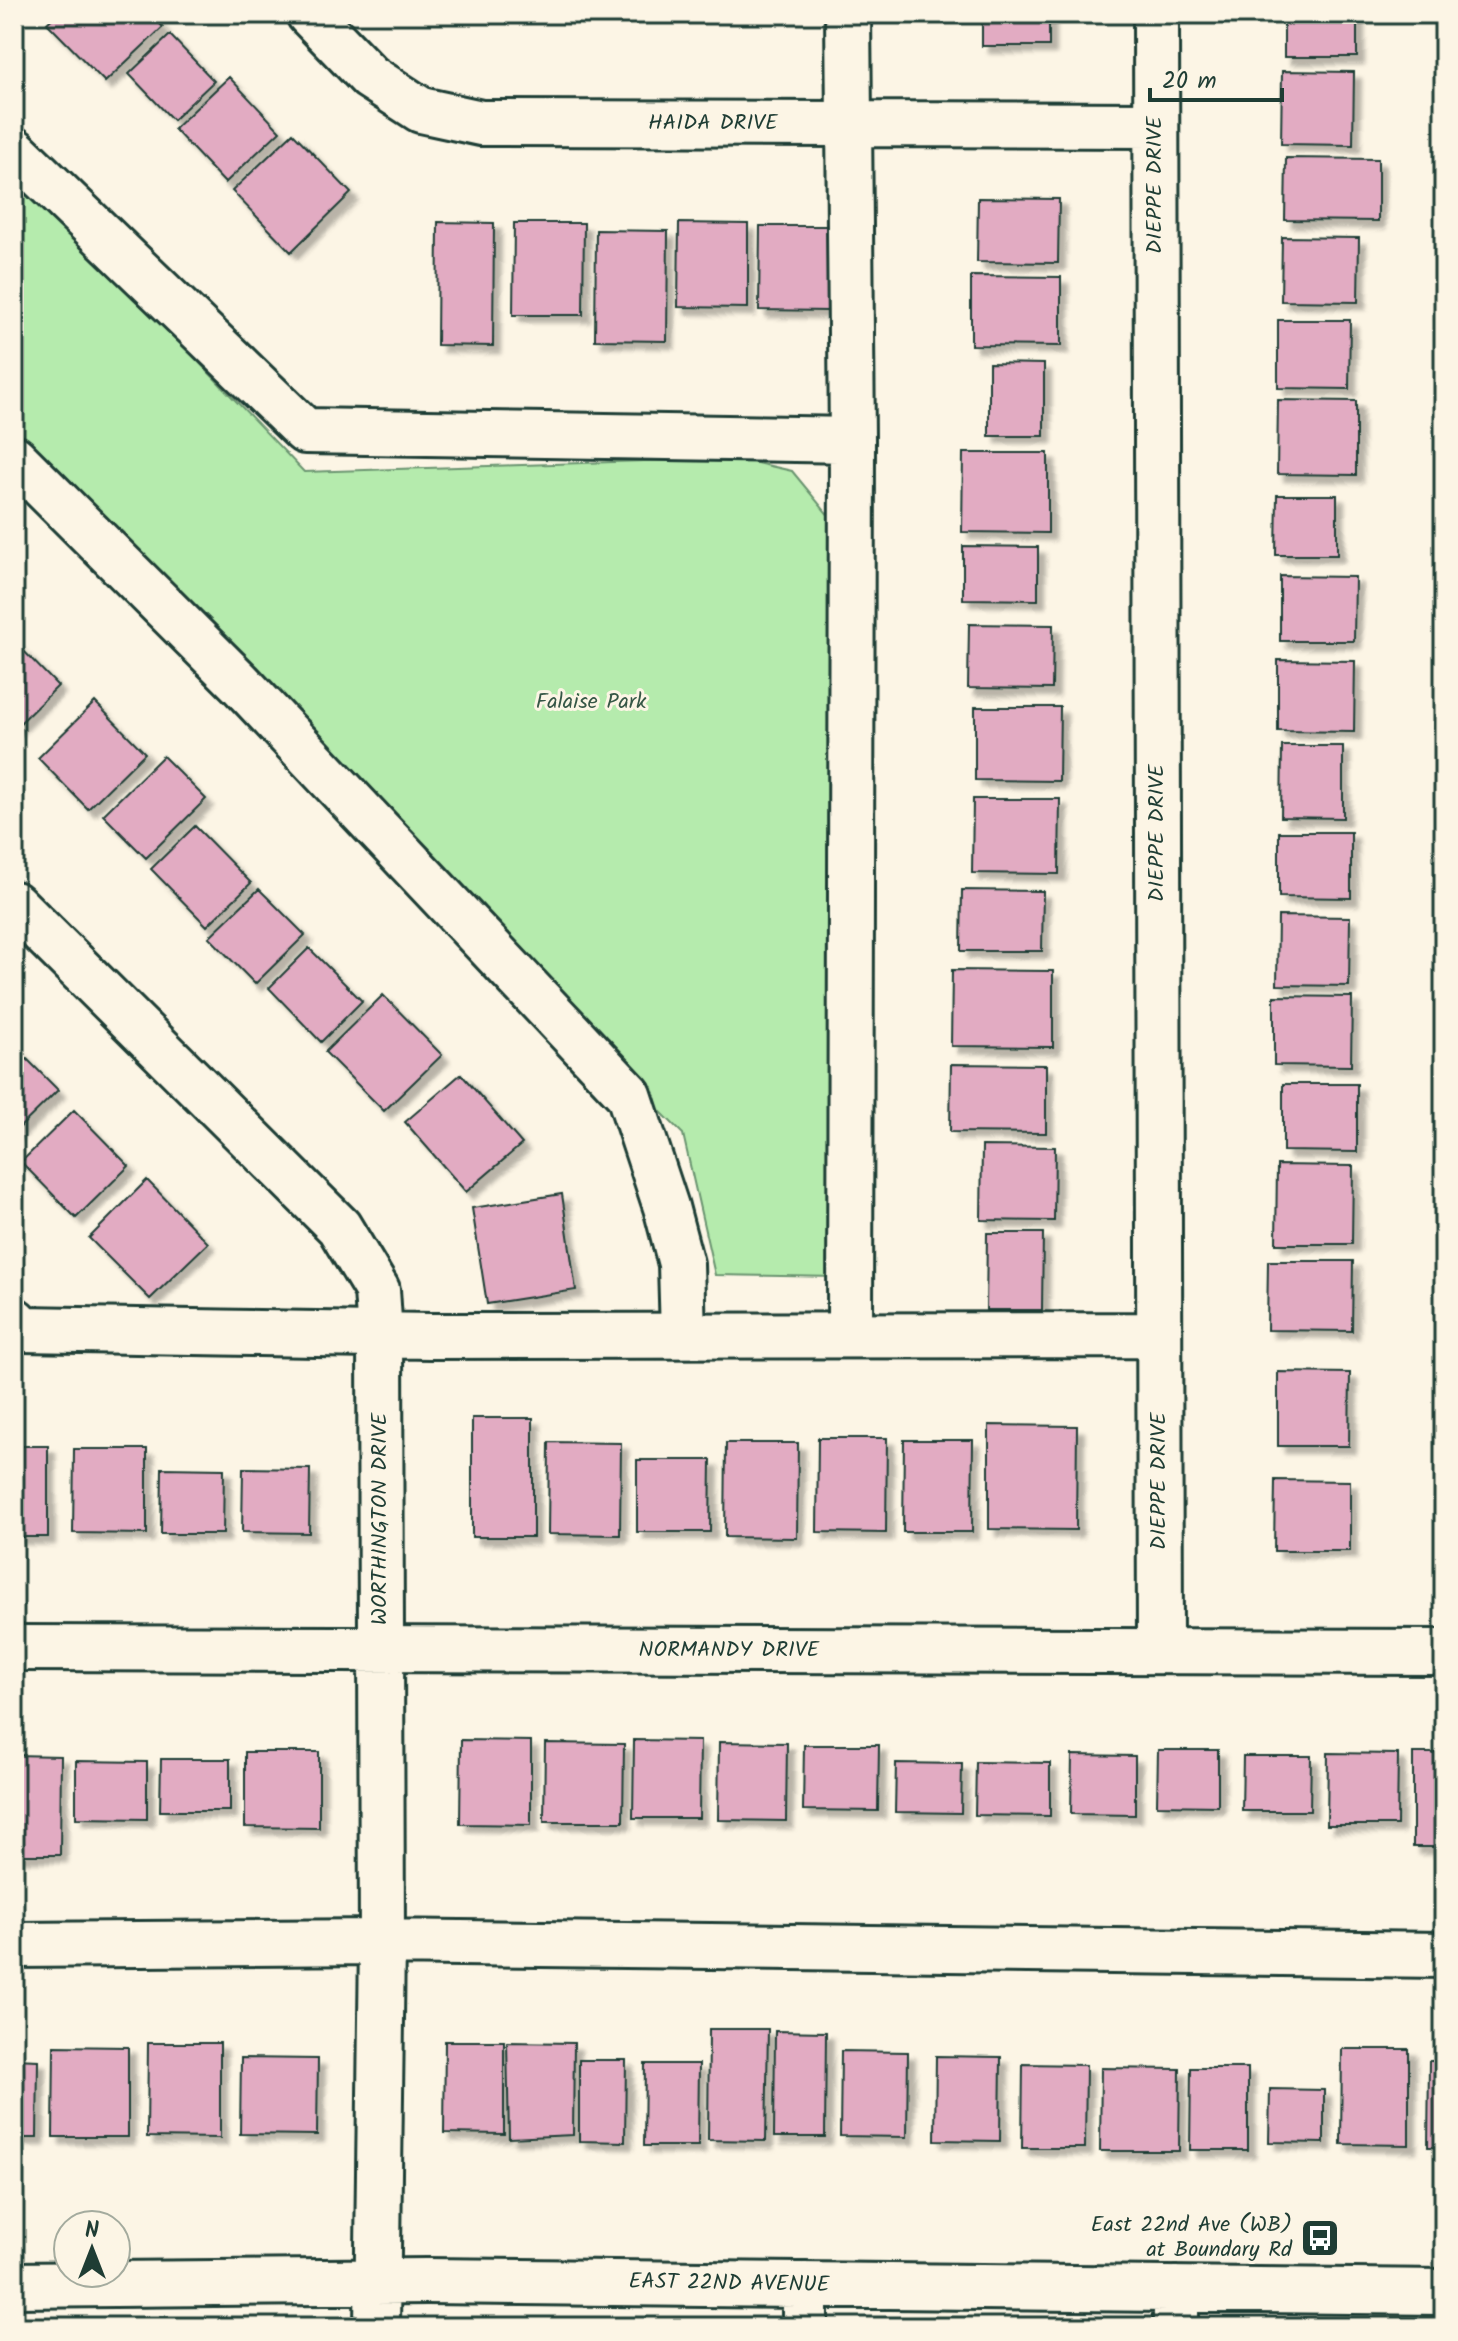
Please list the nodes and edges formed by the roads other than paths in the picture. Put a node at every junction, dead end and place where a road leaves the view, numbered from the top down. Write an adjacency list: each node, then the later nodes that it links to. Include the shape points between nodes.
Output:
1 (309, 14): 4 (street, HAIDA DRIVE, via 370,77 421,110 481,123)
2 (848, 14): 4 (street)
3 (1156, 14): 5 (street, DIEPPE DRIVE)
4 (848, 123): 5 (street, HAIDA DRIVE); 7 (street)
5 (1155, 125): 14 (street, DIEPPE DRIVE)
6 (14, 150): 7 (street, via 305,431)
7 (852, 440): 13 (street)
8 (14, 458): 12 (street, via 240,683 629,1095 681,1264)
9 (14, 904): 11 (street, WORTHINGTON DRIVE, via 339,1227 377,1290)
10 (14, 1320): 11 (street, via 23,1329)
11 (380, 1335): 12 (street); 16 (street, WORTHINGTON DRIVE)
12 (683, 1335): 13 (street)
13 (850, 1335): 14 (street)
14 (1158, 1335): 17 (street, DIEPPE DRIVE)
15 (14, 1648): 16 (street, NORMANDY DRIVE)
16 (380, 1649): 17 (street, NORMANDY DRIVE); 19 (street, WORTHINGTON DRIVE)
17 (1160, 1651): 18 (street, NORMANDY DRIVE)
18 (1444, 1652)
19 (382, 1942): 20 (street); 21 (street); 22 (street, WORTHINGTON DRIVE)
20 (14, 1945)
21 (1444, 1955)
22 (377, 2281): 23 (street, EAST 22ND AVENUE); 25 (street, EAST 22ND AVENUE); 27 (street, WORTHINGTON DRIVE)
23 (14, 2285)
24 (1444, 2292): 26 (street, EAST 22ND AVENUE)
25 (805, 2306): 26 (street, EAST 22ND AVENUE)
26 (1176, 2308)
27 (377, 2327)

